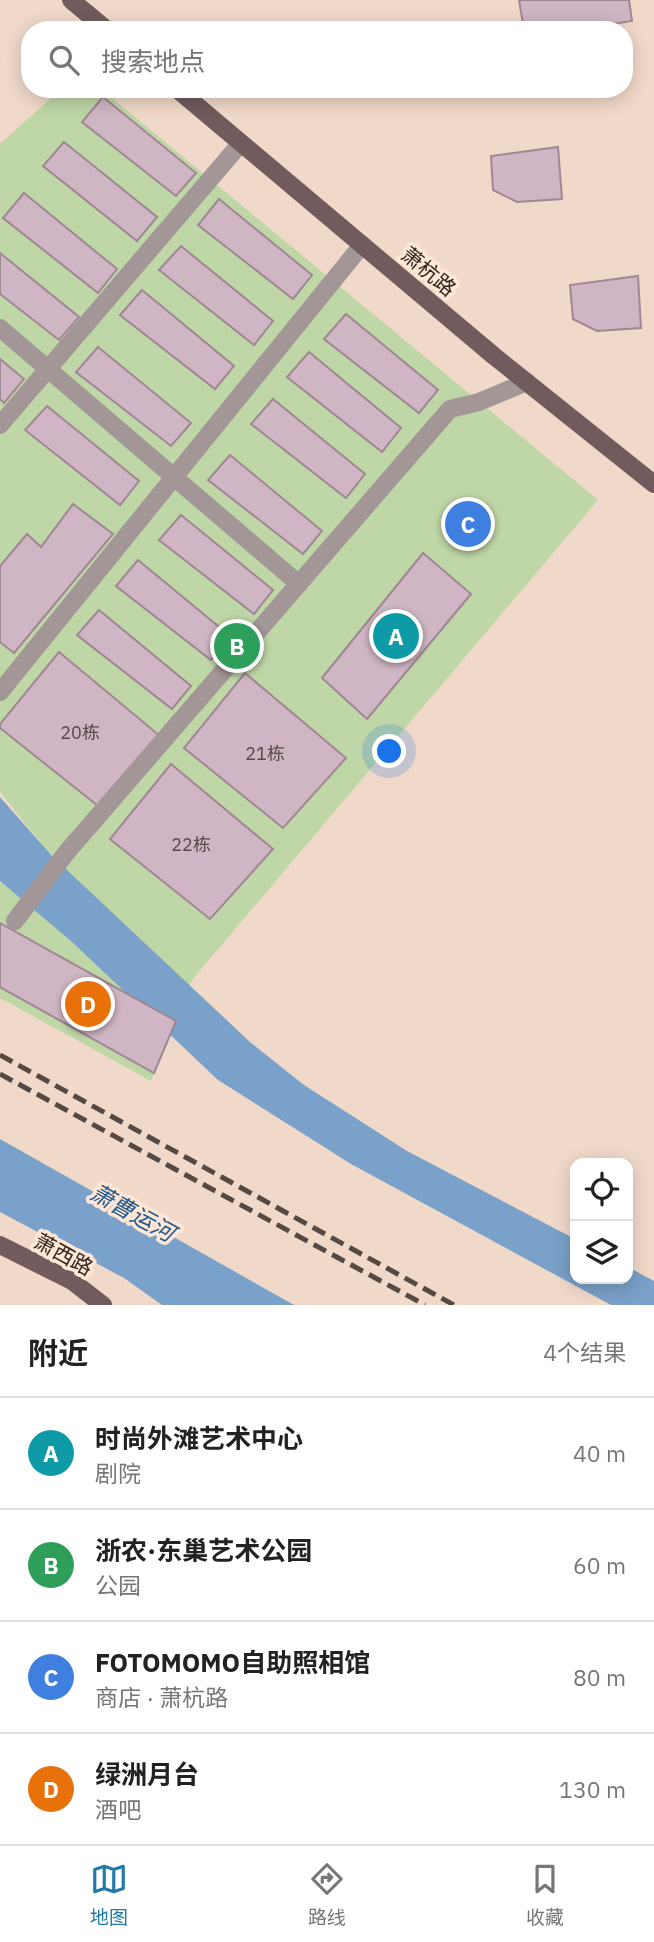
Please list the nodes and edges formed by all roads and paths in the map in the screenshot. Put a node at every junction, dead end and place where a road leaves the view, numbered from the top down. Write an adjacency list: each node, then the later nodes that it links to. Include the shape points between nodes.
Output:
1 (71, 0): 2 (main road)
2 (96, 21)
3 (188, 98): 4 (main road, 萧杭路)
4 (241, 143): 5 (main road, 萧杭路); 7 (lane)
5 (362, 245): 8 (main road, 萧杭路); 10 (lane)
6 (0, 328): 7 (lane)
7 (48, 369): 9 (lane); 10 (lane)
8 (527, 382): 11 (main road, 萧杭路); 12 (lane, via 450,409)
9 (0, 425)
10 (174, 477): 12 (lane); 13 (lane)
11 (654, 484)
12 (299, 584): 14 (lane, via 66,853)
13 (0, 692)
14 (15, 920)
15 (0, 1245): 16 (main road, 萧西路, via 72,1281)
16 (103, 1305)

